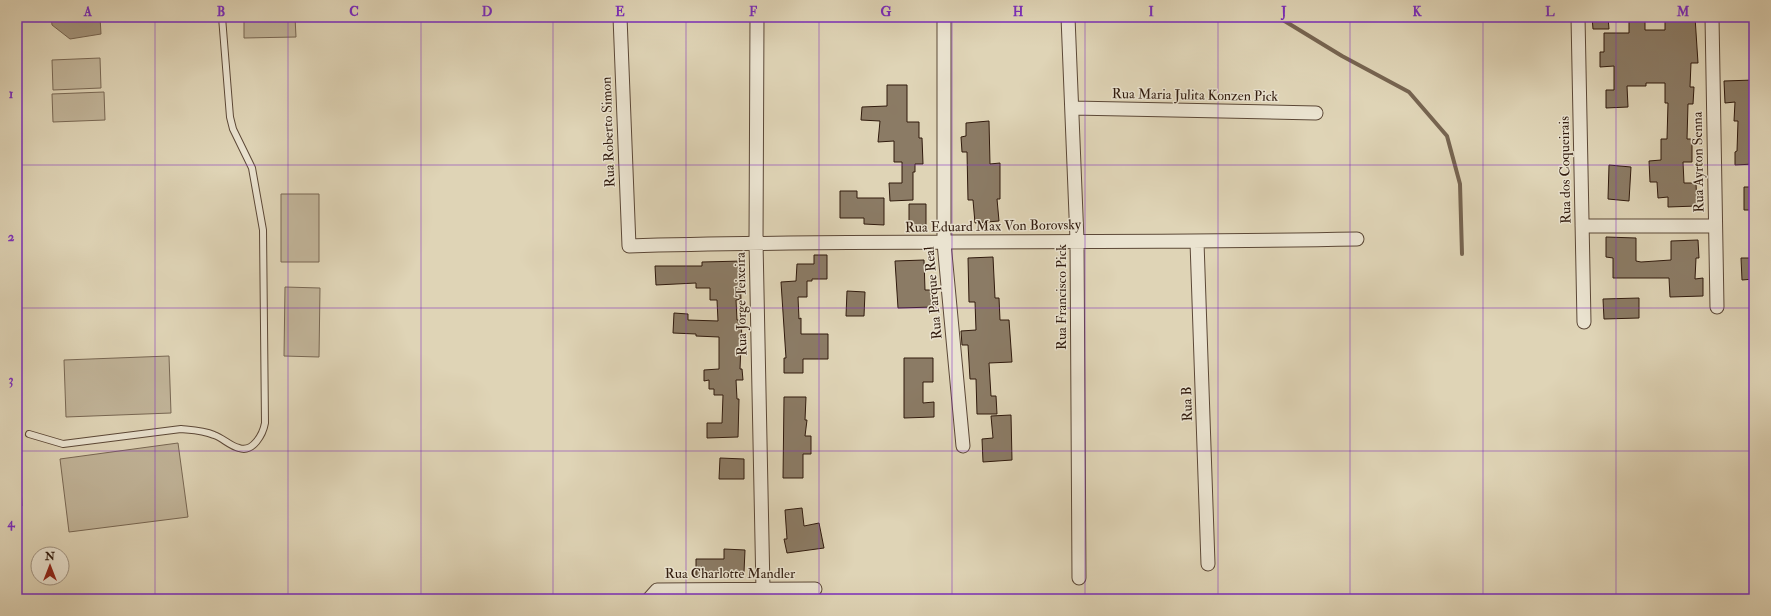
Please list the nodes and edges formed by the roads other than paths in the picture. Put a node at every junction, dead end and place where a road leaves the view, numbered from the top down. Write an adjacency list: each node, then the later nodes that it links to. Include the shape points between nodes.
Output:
1 (222, 17): 20 (lane, via 230,117 252,168 263,230 263,433 248,448 240,449 200,430 181,429 64,444)
2 (620, 17): 17 (street, Rua Roberto Simon)
3 (757, 17): 14 (street, Rua Jorge Teixeira)
4 (944, 17): 16 (street, Rua Parque Real)
5 (1068, 17): 8 (street, Rua Francisco Pick)
6 (1578, 17): 10 (street, Rua dos Coqueirais)
7 (1712, 17): 11 (street, Rua Ayrton Senna)
8 (1073, 108): 9 (street, Rua Maria Julita Konzen Pick); 13 (street, Rua Francisco Pick)
9 (1316, 113)
10 (1582, 226): 11 (street); 19 (street, Rua dos Coqueirais)
11 (1716, 226): 18 (street, Rua Ayrton Senna)
12 (1357, 239): 15 (street, Rua Eduard Max Von Borovsky)
13 (1077, 240): 15 (street, Rua Eduard Max Von Borovsky); 16 (street, Rua Eduard Max Von Borovsky); 23 (street, Rua Francisco Pick)
14 (756, 242): 16 (street, Rua Eduard Max Von Borovsky); 17 (street, Rua Eduard Max Von Borovsky); 25 (street, Rua Jorge Teixeira)
15 (1197, 242): 22 (street, Rua B)
16 (944, 243): 21 (street, Rua Parque Real)
17 (628, 246)
18 (1717, 307)
19 (1584, 322)
20 (29, 434)
21 (963, 446)
22 (1208, 564)
23 (1079, 578)
24 (815, 589): 25 (street, Rua Charlotte Mandler)
25 (762, 590): 26 (street, Rua Charlotte Mandler, via 657,590)
26 (649, 599)

